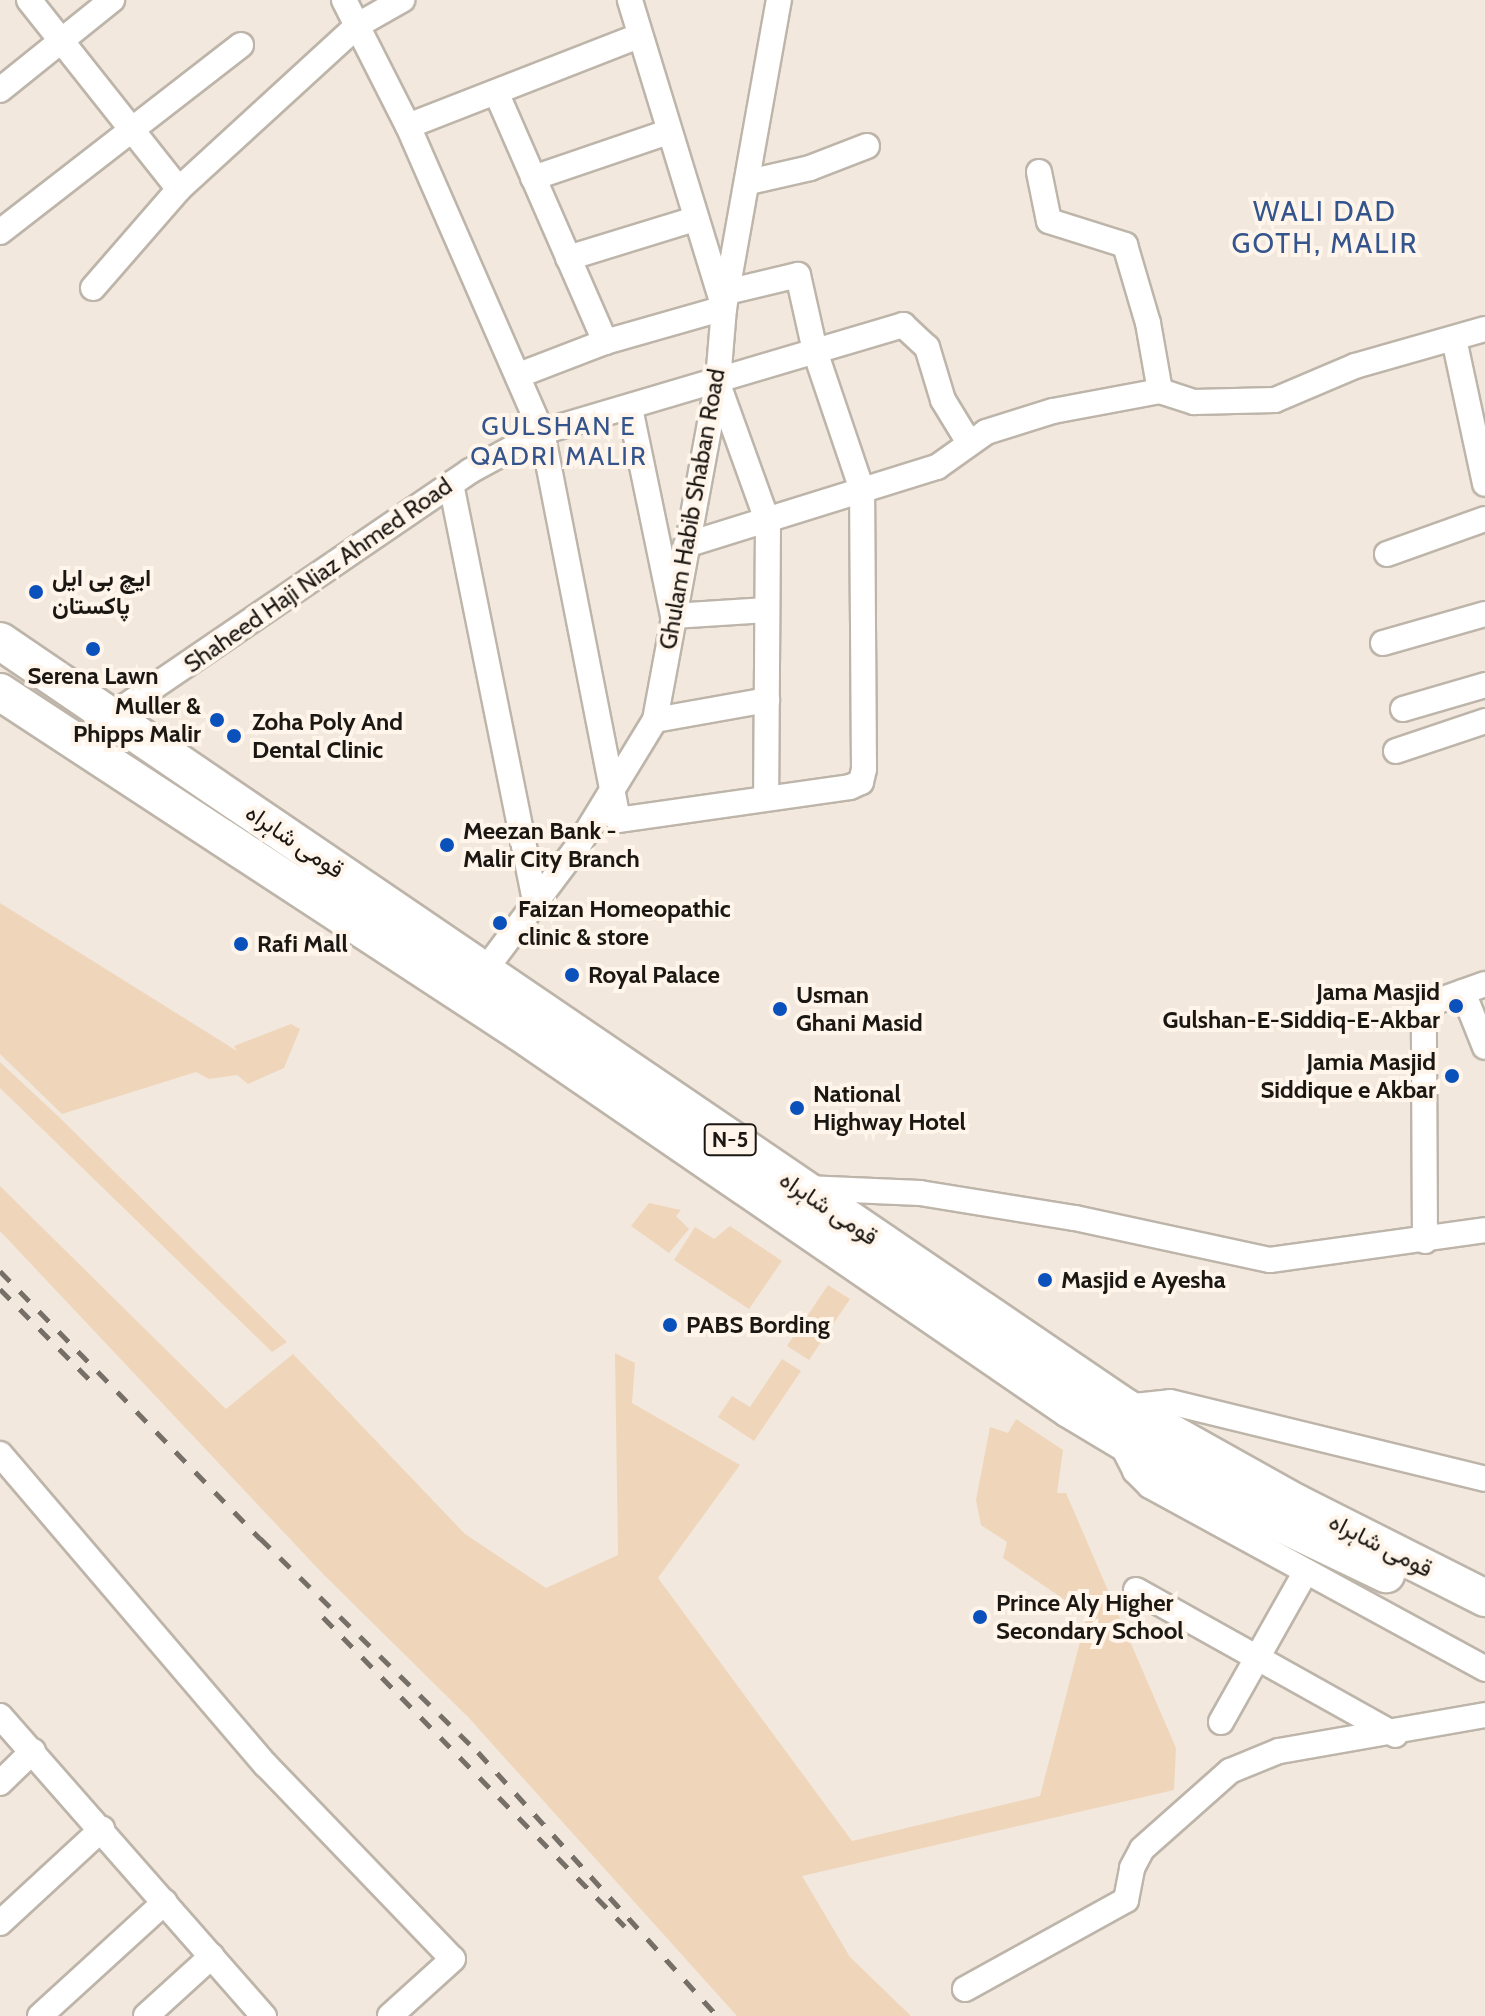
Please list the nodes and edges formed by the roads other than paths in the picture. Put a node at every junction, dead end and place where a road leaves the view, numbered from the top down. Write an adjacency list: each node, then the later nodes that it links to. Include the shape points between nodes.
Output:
1 (29, 0): 9 (street)
2 (112, 0): 9 (street)
3 (344, 0): 7 (street)
4 (402, 0): 7 (street)
5 (630, 0): 8 (street)
6 (779, 0): 19 (street, Ghulam Habib Shaban Road)
7 (358, 25): 13 (street); 20 (street)
8 (639, 36): 12 (street); 15 (street)
9 (60, 41): 11 (street); 14 (street)
10 (241, 45): 14 (street)
11 (0, 90)
12 (496, 92): 13 (street); 18 (street)
13 (408, 126): 30 (street)
14 (128, 129): 20 (street); 22 (street)
15 (668, 132): 18 (street); 21 (street)
16 (867, 146): 19 (street, via 810,168)
17 (1039, 172): 33 (street, via 1049,221 1125,245 1148,323)
18 (533, 178): 23 (street)
19 (749, 182): 25 (street, Ghulam Habib Shaban Road)
20 (179, 189): 24 (street)
21 (695, 219): 23 (street); 25 (street)
22 (0, 232)
23 (568, 258): 28 (street)
24 (93, 288)
25 (725, 300): 28 (street); 29 (street, via 798,275); 32 (street, Ghulam Habib Shaban Road)
26 (1485, 329): 27 (street)
27 (1454, 339): 31 (street); 33 (street, via 1355,366 1275,400 1194,402)
28 (605, 342): 30 (street)
29 (815, 351): 32 (street, Shaheed Haji Niaz Ahmed Road); 36 (street, Shaheed Haji Niaz Ahmed Road, via 903,325 927,347 943,400); 39 (street)
30 (519, 375): 35 (street)
31 (1474, 377): 38 (street)
32 (718, 381): 34 (street, Shaheed Haji Niaz Ahmed Road); 41 (street); 42 (street, Ghulam Habib Shaban Road)
33 (1160, 391): 36 (street, via 1053,411)
34 (630, 408): 35 (street, Shaheed Haji Niaz Ahmed Road); 46 (street)
35 (542, 432): 37 (street, Shaheed Haji Niaz Ahmed Road); 57 (street)
36 (968, 441): 39 (street, via 937,467)
37 (451, 484): 53 (street, Shaheed Haji Niaz Ahmed Road); 59 (street)
38 (1485, 484)
39 (862, 490): 41 (street); 58 (street, via 861,782)
40 (1485, 519): 43 (street)
41 (768, 523): 42 (street); 44 (street)
42 (686, 545): 46 (street, Ghulam Habib Shaban Road)
43 (1387, 554)
44 (767, 610): 46 (street); 51 (street)
45 (1485, 614): 48 (street)
46 (673, 616): 54 (street, Ghulam Habib Shaban Road)
47 (0, 641): 53 (highway, قومی شاہراہ / N-5)
48 (1383, 643)
49 (1485, 685): 52 (street)
50 (0, 692): 63 (highway, قومی شاہراہ / N-5, via 505,1023)
51 (767, 700): 54 (street); 58 (street)
52 (1403, 709)
53 (111, 716): 60 (highway, قومی شاہراہ / N-5)
54 (655, 720): 57 (street, Ghulam Habib Shaban Road)
55 (1485, 721): 56 (street)
56 (1396, 751)
57 (612, 791): 58 (street, via 618,820); 59 (street, Ghulam Habib Shaban Road)
58 (766, 796)
59 (536, 906): 60 (street, Ghulam Habib Shaban Road)
60 (485, 970): 63 (highway, قومی شاہراہ / N-5)
61 (1474, 988): 62 (street); 66 (street, via 1432,1003 1424,1012)
62 (1485, 1047)
63 (734, 1163): 64 (highway, قومی شاہراہ / N-5); 67 (highway, قومی شاہراہ / N-5)
64 (798, 1188): 66 (street, via 920,1193 1075,1218 1270,1260); 67 (highway, قومی شاہراہ / N-5)
65 (1485, 1230): 66 (street)
66 (1425, 1241)
67 (1122, 1424): 69 (street, via 1182,1404); 70 (street, via 1135,1471 1150,1486); 72 (highway, قومی شاہراہ / N-5, via 1297,1503); 73 (highway, قومی شاہراہ / N-5, via 1177,1474)
68 (0, 1454): 90 (street, via 266,1765 453,1959)
69 (1485, 1479)
70 (1306, 1571): 74 (street); 75 (street)
71 (1136, 1590): 74 (street)
72 (1485, 1598)
73 (1485, 1621)
74 (1258, 1656): 78 (street); 79 (street)
75 (1485, 1669)
76 (1485, 1715): 79 (street)
77 (0, 1716): 80 (street)
78 (1221, 1722)
79 (1395, 1735): 86 (street, via 1279,1751 1230,1771 1142,1849 1126,1900)
80 (33, 1751): 81 (street); 82 (street)
81 (0, 1783)
82 (102, 1829): 83 (street); 84 (street)
83 (165, 1902): 85 (street); 88 (street)
84 (0, 1923)
85 (212, 1956): 87 (street); 89 (street)
86 (965, 1989)
87 (257, 2014)
88 (40, 2016)
89 (146, 2016)
90 (390, 2016)

